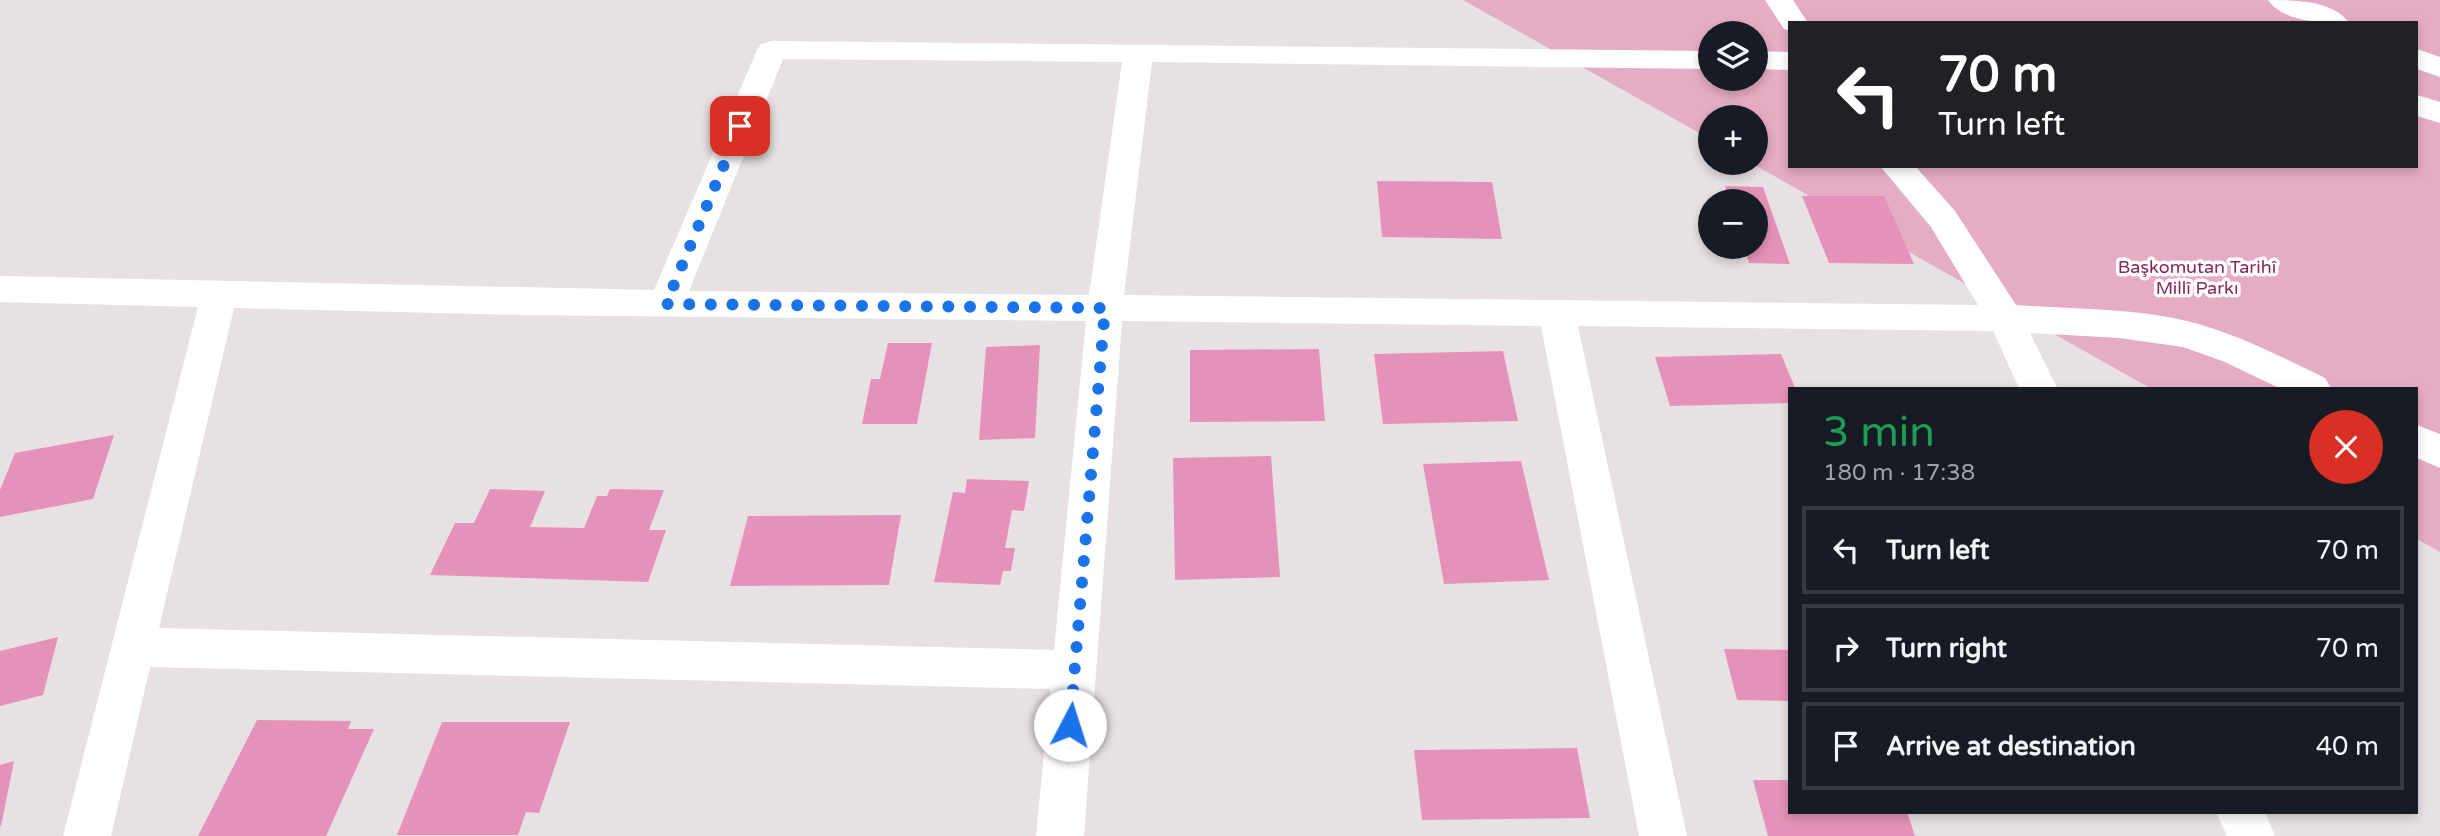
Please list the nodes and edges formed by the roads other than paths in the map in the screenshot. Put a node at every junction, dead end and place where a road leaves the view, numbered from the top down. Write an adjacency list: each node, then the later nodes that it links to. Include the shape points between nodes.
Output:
1 (1779, 0): 3 (street)
2 (2282, 0): 4 (street)
3 (1793, 21)
4 (2330, 21)
5 (1138, 54): 7 (street); 16 (street, via 772,50); 17 (street)
6 (2418, 58): 10 (street)
7 (1698, 60)
8 (1768, 60): 9 (street)
9 (1788, 61)
10 (2440, 68)
11 (2418, 105): 12 (street)
12 (2440, 113)
13 (1898, 168): 19 (street, via 1942,219)
14 (0, 289): 15 (street)
15 (219, 294): 16 (street); 24 (street)
16 (666, 304): 17 (street)
17 (1105, 308): 18 (street); 25 (street)
18 (1557, 314): 19 (street); 29 (street)
19 (2005, 318): 20 (street); 21 (street, via 2185,334 2238,352)
20 (2038, 387)
21 (2310, 387)
22 (2418, 441): 23 (street)
23 (2440, 452)
24 (133, 647): 25 (street); 27 (street)
25 (1074, 670): 28 (street)
26 (2241, 814): 30 (street)
27 (88, 836)
28 (1060, 836)
29 (1663, 836)
30 (2252, 836)

